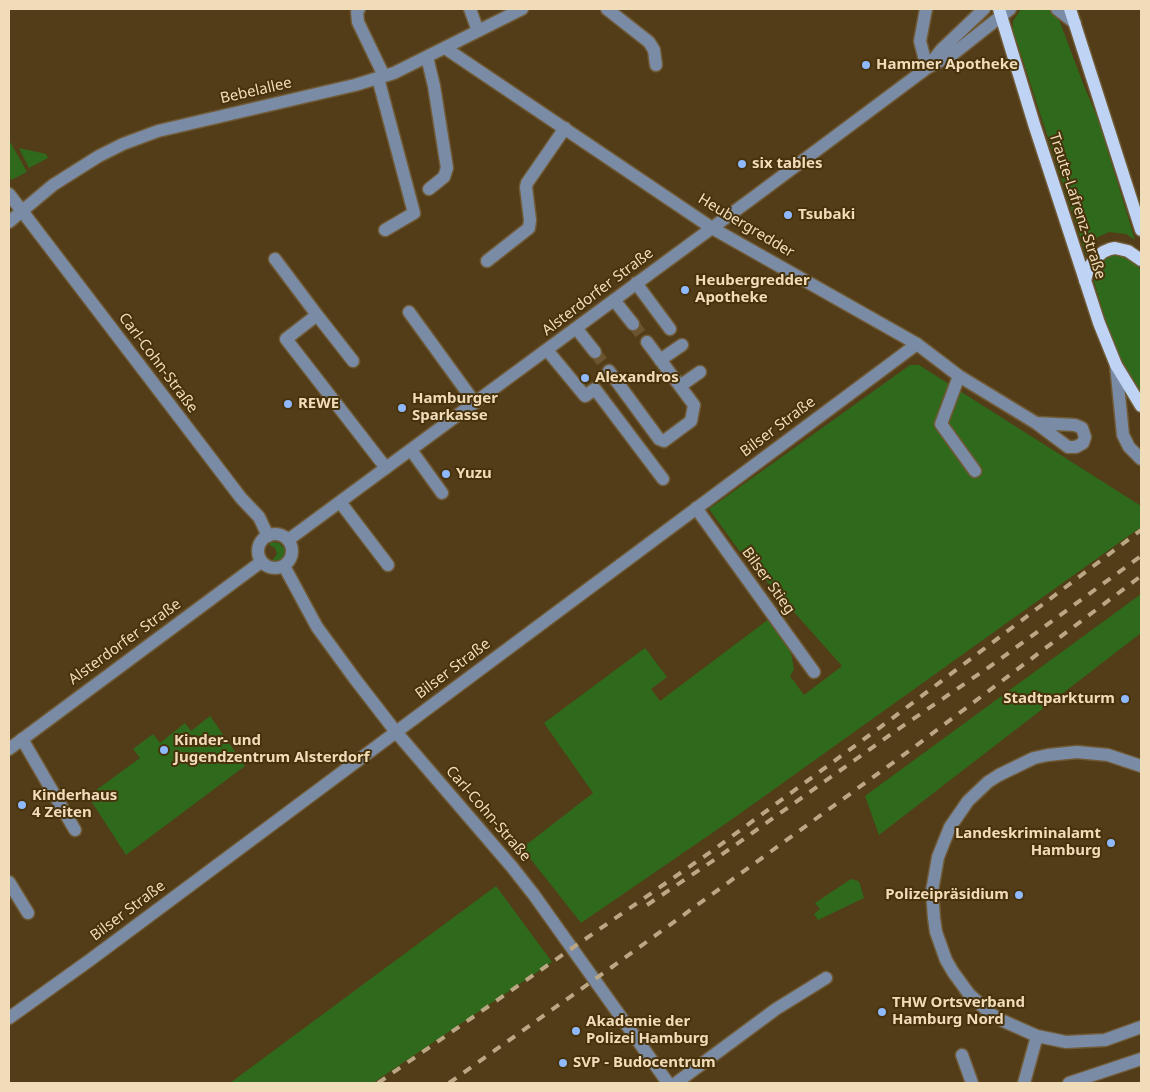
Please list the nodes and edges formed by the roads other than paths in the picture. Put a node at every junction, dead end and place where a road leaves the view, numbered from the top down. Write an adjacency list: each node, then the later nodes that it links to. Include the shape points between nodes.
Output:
1 (359, 9): 16 (street, via 358,22)
2 (470, 9): 11 (street)
3 (607, 9): 14 (street, via 649,42)
4 (926, 9): 15 (street, via 920,41)
5 (984, 9): 15 (street, Alsterdorfer Straße, via 942,48)
6 (1057, 9): 10 (street)
7 (1070, 9): 10 (main road)
8 (517, 10): 11 (street, Bebelallee)
9 (1004, 11): 15 (street, Alsterdorfer Straße, via 953,54); 28 (main road, Traute-Lafrenz-Straße, via 1034,124)
10 (1075, 23): 24 (main road)
11 (478, 31): 12 (street, Bebelallee)
12 (445, 48): 13 (street, Bebelallee); 17 (street, Heubergredder)
13 (427, 57): 16 (street, Bebelallee); 18 (street, via 447,168 444,177)
14 (656, 65)
15 (927, 68): 22 (street, Alsterdorfer Straße)
16 (381, 77): 20 (street, Bebelallee, via 145,135 74,171); 23 (street, via 414,213)
17 (566, 128): 22 (street, Heubergredder); 27 (street, via 527,183 529,228)
18 (429, 189)
19 (9, 194): 20 (street, Carl-Cohn-Straße)
20 (22, 211): 21 (street, Bebelallee); 59 (street, Carl-Cohn-Straße, via 258,517)
21 (9, 222)
22 (712, 228): 29 (street, Alsterdorfer Straße); 37 (street, Heubergredder)
23 (385, 230)
24 (1141, 230)
25 (275, 259): 32 (street)
26 (1141, 260): 28 (main road, via 1128,251 1110,249 1094,260)
27 (487, 261)
28 (1085, 281): 43 (main road, Traute-Lafrenz-Straße)
29 (636, 283): 30 (street, Alsterdorfer Straße); 35 (street)
30 (614, 300): 33 (street); 34 (street, Alsterdorfer Straße)
31 (409, 312): 48 (street)
32 (318, 315): 42 (street); 53 (street, via 286,339)
33 (633, 324)
34 (576, 328): 39 (street, Alsterdorfer Straße); 40 (street)
35 (670, 329)
36 (647, 342): 41 (street)
37 (917, 344): 46 (street, Heubergredder); 58 (street, Bilser Straße)
38 (682, 345): 41 (street)
39 (547, 350): 48 (street, Alsterdorfer Straße); 55 (street, via 585,396 595,389)
40 (595, 352)
41 (660, 360): 47 (street)
42 (353, 361)
43 (1116, 365): 49 (main road, Traute-Lafrenz-Straße); 52 (street, via 1124,438)
44 (609, 371): 47 (street, via 659,439 664,441 691,421 694,405)
45 (700, 372): 47 (street)
46 (959, 376): 50 (street, Heubergredder); 54 (street, via 941,424)
47 (680, 386)
48 (475, 403): 51 (street, Alsterdorfer Straße)
49 (1141, 406)
50 (1036, 423)
51 (411, 450): 53 (street, Alsterdorfer Straße); 56 (street)
52 (1141, 459)
53 (386, 468): 57 (street, Alsterdorfer Straße)
54 (975, 471)
55 (663, 479)
56 (442, 493)
57 (340, 502): 60 (street, Alsterdorfer Straße); 62 (street)
58 (696, 508): 64 (street, Bilser Stieg); 65 (street, Bilser Straße)
59 (268, 536): 60 (street, via 280,535); 61 (street, via 257,549)
60 (288, 540): 63 (street, via 292,553)
61 (261, 562): 63 (street, via 272,568); 66 (street, Alsterdorfer Straße)
62 (388, 565)
63 (284, 566): 65 (street, Carl-Cohn-Straße, via 317,626)
64 (814, 672)
65 (396, 732): 73 (street, Bilser Straße); 78 (street, Carl-Cohn-Straße, via 534,895)
66 (22, 739): 67 (street, Alsterdorfer Straße); 69 (street)
67 (9, 749)
68 (1141, 766): 75 (street, via 1108,755 1077,752 1023,762 999,774 978,791 959,813 943,842 934,874 932,904 936,932 946,960 961,984 985,1008 1011,1026)
69 (76, 830)
70 (9, 882): 71 (street)
71 (28, 913)
72 (826, 978): 79 (street, via 768,1015)
73 (9, 1018)
74 (1141, 1027): 75 (street, via 1093,1041 1066,1042)
75 (1036, 1036): 81 (street)
76 (962, 1055): 80 (street)
77 (1141, 1059): 82 (street)
78 (668, 1083)
79 (676, 1083)
80 (972, 1083)
81 (1024, 1083)
82 (1069, 1083)

